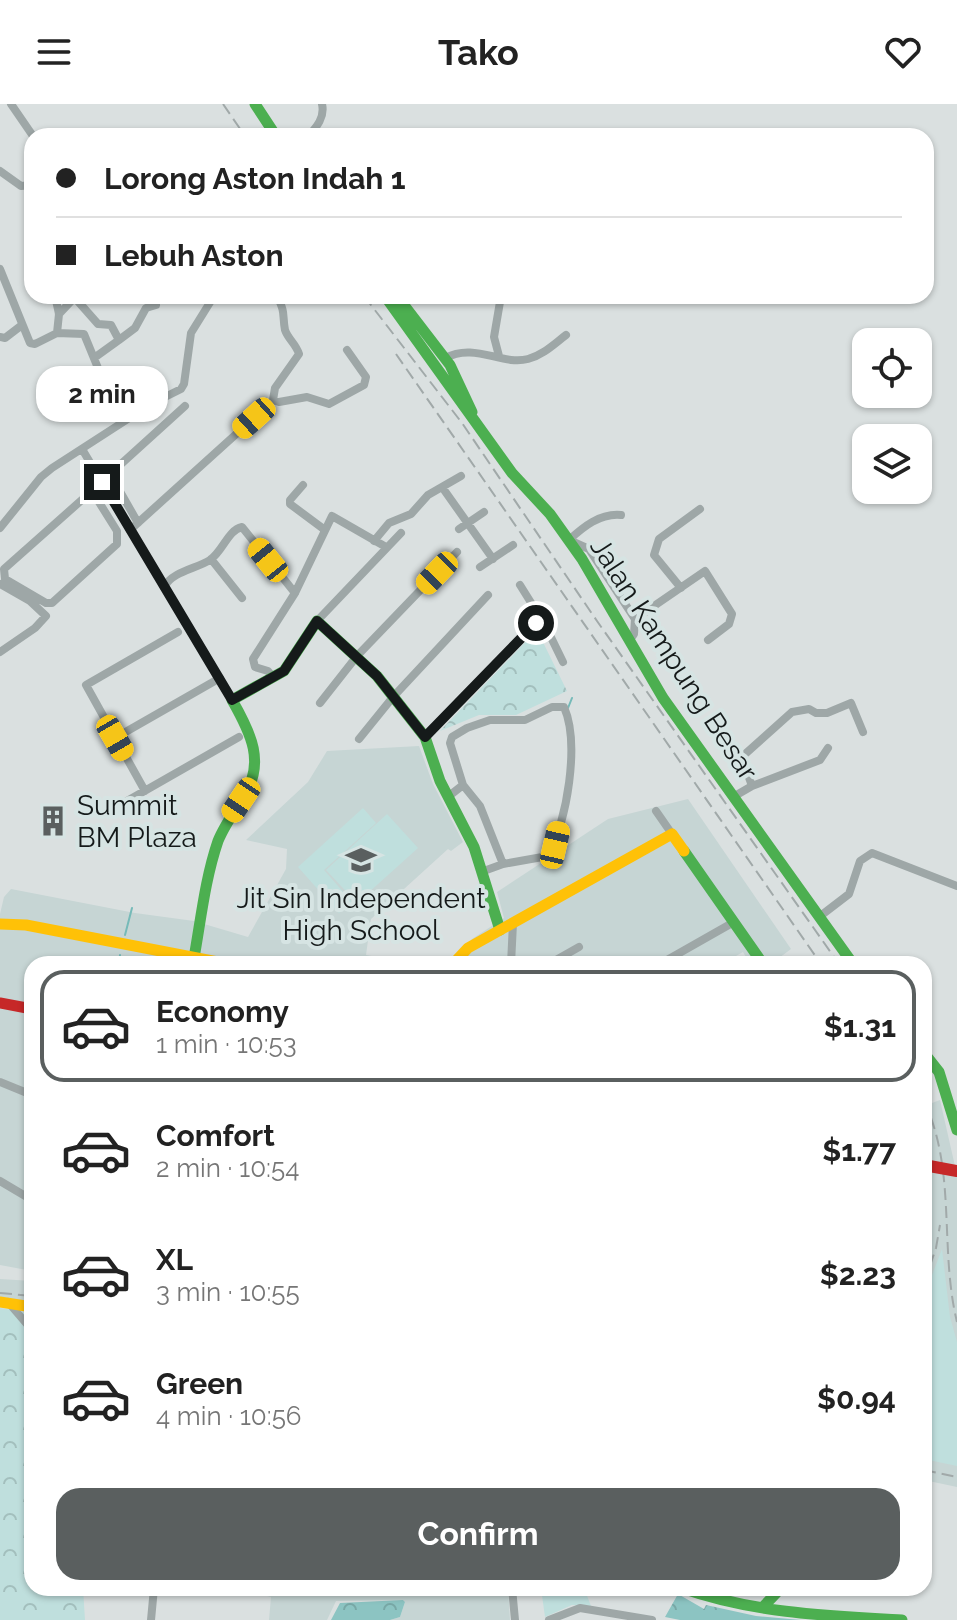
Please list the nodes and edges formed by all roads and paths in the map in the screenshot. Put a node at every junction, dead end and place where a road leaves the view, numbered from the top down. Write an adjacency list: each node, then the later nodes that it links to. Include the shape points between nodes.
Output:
1 (11, 104): 4 (street)
2 (255, 104): 5 (street)
3 (322, 104): 6 (street, via 324,112)
4 (28, 128)
5 (271, 128)
6 (314, 128)
7 (0, 171): 8 (street)
8 (24, 186)
9 (0, 269): 20 (street)
10 (57, 304): 19 (street)
11 (69, 304): 19 (street)
12 (82, 304): 24 (street, via 98,324 111,325)
13 (209, 304): 30 (street, via 191,333 181,389)
14 (281, 304): 25 (street, via 286,331 299,354 275,388 273,400 307,397 329,404 364,385 366,377)
15 (391, 304): 32 (street, Jalan Kampung Besar)
16 (403, 304): 28 (street, Jalan Kampung Besar)
17 (500, 304): 26 (street, via 494,337)
18 (156, 305): 24 (street, via 146,308 135,328)
19 (59, 314): 21 (street)
20 (22, 325): 21 (street, via 32,345); 23 (street)
21 (57, 333): 27 (street, via 84,334)
22 (566, 335): 26 (street, via 525,360)
23 (0, 337)
24 (119, 340): 27 (street)
25 (347, 350)
26 (499, 356): 28 (street, via 465,352)
27 (94, 358): 30 (street, via 107,390)
28 (445, 358): 32 (street, Jalan Kampung Besar)
29 (185, 406): 42 (street, via 110,474)
30 (131, 417): 33 (street)
31 (254, 418): 42 (street)
32 (477, 423): 49 (street, Jalan Kampung Besar)
33 (82, 449): 35 (street); 44 (street, via 41,477)
34 (461, 476): 37 (street)
35 (102, 482): 38 (street); 46 (street)
36 (303, 485): 47 (street, via 290,504)
37 (442, 487): 43 (street); 50 (street, via 411,514 389,523)
38 (92, 491): 38 (street, via 4,569 5,579 52,603 117,544 119,537)
39 (700, 509): 60 (street, via 655,545 654,555)
40 (484, 512): 43 (street)
41 (621, 515): 49 (street, via 591,521)
42 (138, 523): 46 (street)
43 (468, 523): 45 (street); 55 (street)
44 (0, 528)
45 (459, 529)
46 (130, 530): 59 (street)
47 (325, 530): 50 (street, via 332,516); 61 (street)
48 (401, 533): 52 (street)
49 (569, 540): 64 (street, via 589,549); 68 (street, Jalan Kampung Besar)
50 (374, 541): 52 (street)
51 (513, 545): 55 (street)
52 (386, 547): 65 (street)
53 (457, 552): 71 (street)
54 (211, 559): 59 (street); 61 (street, via 242,527); 63 (street)
55 (493, 559): 56 (street)
56 (480, 567)
57 (0, 584): 70 (street, via 46,616)
58 (520, 585): 66 (street)
59 (164, 587): 74 (street)
60 (681, 588): 64 (street); 69 (street, via 705,571 732,614 729,624)
61 (295, 593): 73 (street, via 253,659 255,667)
62 (488, 595): 75 (street)
63 (242, 598)
64 (635, 619): 68 (street)
65 (317, 621): 71 (street); 73 (street, via 284,671)
66 (548, 630): 72 (street); 80 (street, via 541,631 536,623)
67 (178, 632): 81 (street, via 86,685)
68 (630, 640): 88 (street, Jalan Kampung Besar, via 663,698)
69 (708, 640)
70 (0, 652)
71 (357, 656): 75 (street); 77 (street)
72 (563, 662)
73 (273, 677): 76 (street)
74 (220, 678): 76 (street); 81 (street)
75 (393, 697): 80 (street); 82 (street)
76 (232, 700): 104 (street, via 249,728 256,768 218,841)
77 (320, 703)
78 (863, 732): 85 (street, via 851,703 827,713 792,712 744,755)
79 (239, 737): 86 (street)
80 (425, 737): 87 (street)
81 (115, 738): 86 (street)
82 (359, 739)
83 (828, 748): 85 (street, via 820,760)
84 (463, 785): 87 (street); 92 (street, via 480,806); 92 (street, via 452,737 490,720 525,720 564,707 571,726 571,770 555,845 548,856)
85 (752, 786): 88 (street)
86 (145, 791): 89 (street)
87 (449, 796): 93 (street)
88 (733, 797): 96 (street, Jalan Kampung Besar)
89 (120, 805)
90 (656, 811): 91 (street)
91 (672, 834): 97 (street); 98 (street)
92 (503, 864): 93 (street)
93 (481, 872): 101 (street)
94 (957, 886): 96 (street, via 872,853 860,861 849,894)
95 (0, 916): 100 (street)
96 (819, 917): 110 (street, Jalan Kampung Besar)
97 (734, 922): 108 (street); 109 (street)
98 (513, 923): 101 (street); 106 (street)
99 (0, 924): 100 (street)
100 (26, 925): 103 (street)
101 (500, 930): 105 (street)
102 (579, 947): 107 (street)
103 (184, 956)
104 (194, 956)
105 (460, 956)
106 (511, 956)
107 (563, 956)
108 (674, 956)
109 (757, 956)
110 (847, 956)
111 (0, 1003): 112 (street)
112 (24, 1008)
113 (932, 1063): 116 (street)
114 (0, 1082): 115 (street)
115 (24, 1092)
116 (957, 1130)
117 (932, 1166): 118 (street, bridge)
118 (957, 1171)
119 (0, 1181): 120 (street)
120 (24, 1195)
121 (4, 1302): 122 (street); 123 (street)
122 (24, 1306)
123 (24, 1322)
124 (153, 1596): 130 (street)
125 (513, 1596): 131 (street)
126 (705, 1596): 128 (street)
127 (775, 1596): 128 (street)
128 (763, 1607): 134 (street)
129 (605, 1616): 132 (street, via 580,1608); 133 (street)
130 (151, 1620)
131 (515, 1620)
132 (549, 1620)
133 (652, 1620)
134 (902, 1620)

